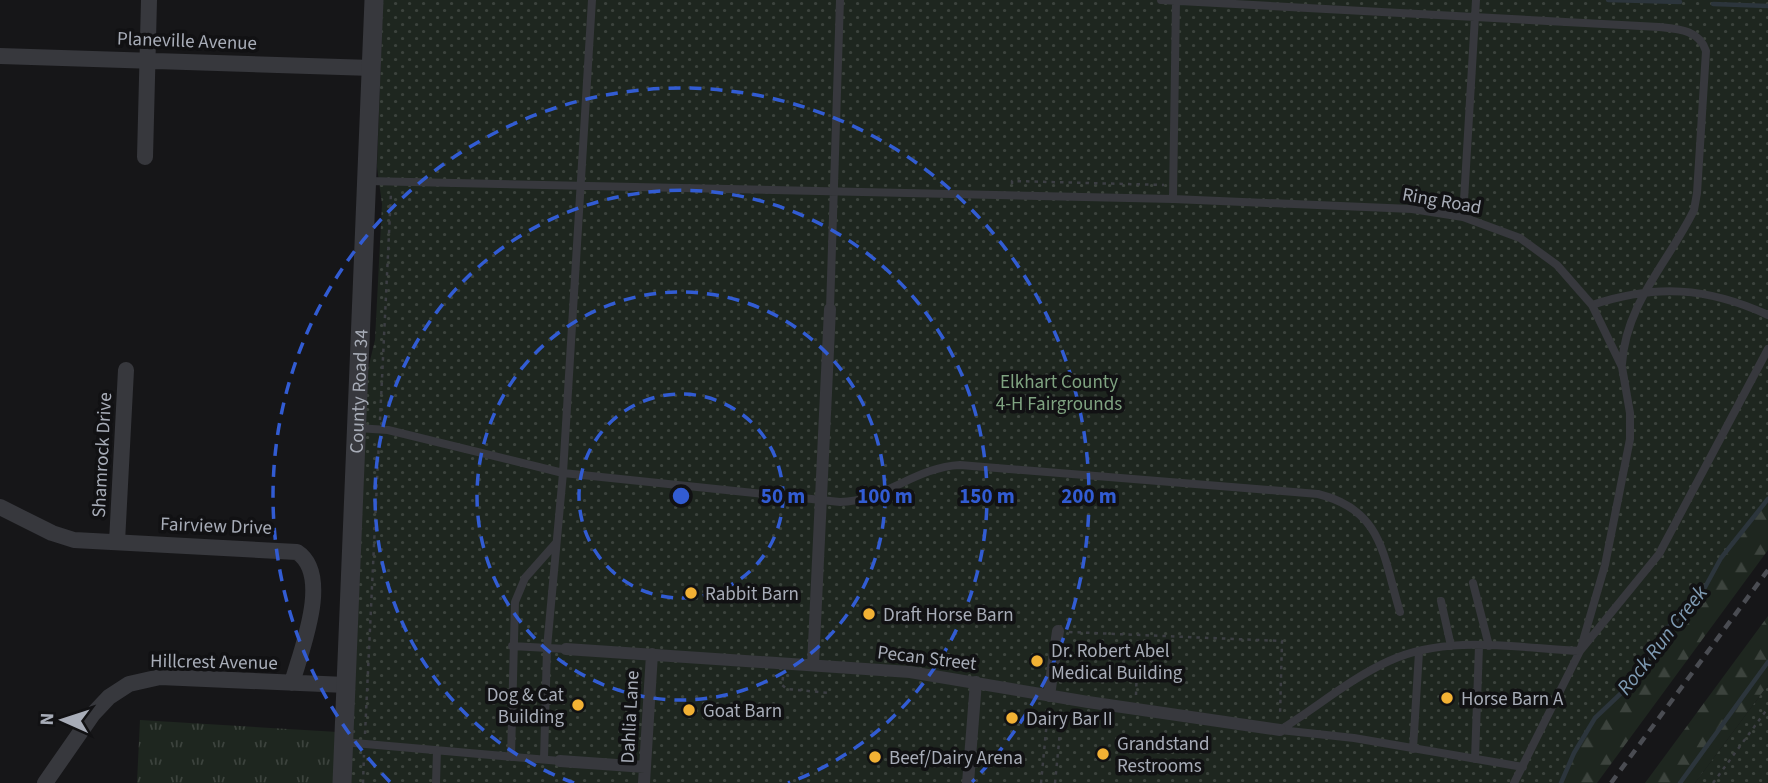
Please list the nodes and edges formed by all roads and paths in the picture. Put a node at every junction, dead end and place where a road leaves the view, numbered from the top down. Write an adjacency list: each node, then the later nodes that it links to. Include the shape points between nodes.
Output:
1 (149, 0): 10 (street)
2 (374, 0): 11 (street, County Road 34)
3 (592, 0): 15 (lane)
4 (840, 0): 17 (lane)
5 (1161, 0): 6 (lane)
6 (1177, 0): 8 (lane); 16 (lane)
7 (1476, 0): 8 (lane)
8 (1475, 17): 20 (lane); 21 (lane, via 1677,28 1703,42 1698,193 1694,210)
9 (0, 56): 10 (street, Planeville Avenue)
10 (148, 59): 11 (street, Planeville Avenue); 12 (street)
11 (372, 68): 13 (street, County Road 34)
12 (145, 157)
13 (367, 181): 14 (lane, Ring Road); 28 (street, County Road 34)
14 (392, 181): 15 (lane, Ring Road); 29 (path)
15 (582, 185): 17 (lane, Ring Road); 30 (lane)
16 (1173, 185): 18 (path, via 1012,181); 19 (lane)
17 (834, 190): 18 (lane, Ring Road); 23 (lane)
18 (1012, 195): 19 (lane, Ring Road)
19 (1173, 199): 20 (lane, Ring Road, via 1412,209)
20 (1463, 216): 22 (lane, Ring Road, via 1540,250)
21 (1645, 293): 22 (lane); 24 (lane, via 1678,289 1718,295); 26 (lane, via 1631,316)
22 (1592, 305): 26 (lane, Ring Road)
23 (830, 309): 31 (street)
24 (1768, 315)
25 (1768, 349): 46 (lane, via 1660,554)
26 (1622, 367): 46 (lane, Ring Road, via 1630,413 1627,467)
27 (126, 370): 33 (street, Shamrock Drive)
28 (356, 428): 29 (lane); 53 (street, County Road 34)
29 (379, 429): 30 (lane); 60 (path)
30 (563, 473): 31 (lane); 34 (lane)
31 (822, 500): 37 (lane, via 868,499 926,470 960,466 1318,495 1348,503 1363,515 1374,532); 50 (street)
32 (0, 507): 33 (street, Fairview Drive, via 62,537)
33 (117, 542): 52 (street, Fairview Drive, via 277,549 303,556 310,566 314,595)
34 (557, 542): 40 (lane, via 531,569 520,589); 44 (lane)
35 (1473, 583): 43 (lane)
36 (1441, 601): 41 (lane)
37 (1400, 612)
38 (1063, 632): 39 (path); 55 (street)
39 (1138, 635): 57 (path); 58 (path, via 1282,641)
40 (512, 646): 44 (lane); 63 (lane)
41 (1451, 646): 42 (lane); 47 (lane)
42 (1479, 646): 43 (lane); 65 (lane)
43 (1489, 646): 46 (lane)
44 (547, 648): 45 (lane); 64 (lane)
45 (566, 649): 48 (street, Pecan Street)
46 (1580, 651): 68 (lane, Ring Road)
47 (1419, 652): 58 (lane, via 1374,668); 61 (lane)
48 (652, 654): 49 (street, Pecan Street); 67 (street, Dahlia Lane)
49 (784, 663): 50 (street, Pecan Street); 54 (path, via 784,688)
50 (813, 665): 51 (street, Pecan Street)
51 (976, 682): 55 (street, Pecan Street); 74 (street)
52 (292, 683): 53 (street, Hillcrest Avenue); 69 (street, Hillcrest Avenue, via 160,677 129,684 93,714)
53 (345, 685): 59 (street, County Road 34)
54 (830, 692)
55 (1049, 696): 57 (street, Pecan Street); 75 (path)
56 (1768, 708): 77 (path)
57 (1135, 709): 58 (street, Pecan Street)
58 (1280, 730): 61 (lane)
59 (343, 742): 60 (lane); 70 (street, County Road 34)
60 (365, 744): 62 (lane); 71 (path)
61 (1413, 749): 65 (lane)
62 (437, 750): 63 (lane); 72 (lane)
63 (511, 757): 64 (lane)
64 (544, 759): 66 (lane)
65 (1475, 759): 68 (lane)
66 (560, 761): 67 (street)
67 (645, 767): 73 (street, Dahlia Lane)
68 (1523, 767): 76 (lane, Ring Road)
69 (45, 783)
70 (342, 783)
71 (363, 783)
72 (436, 783)
73 (644, 783)
74 (968, 783)
75 (1041, 783)
76 (1514, 783)
77 (1713, 783)

